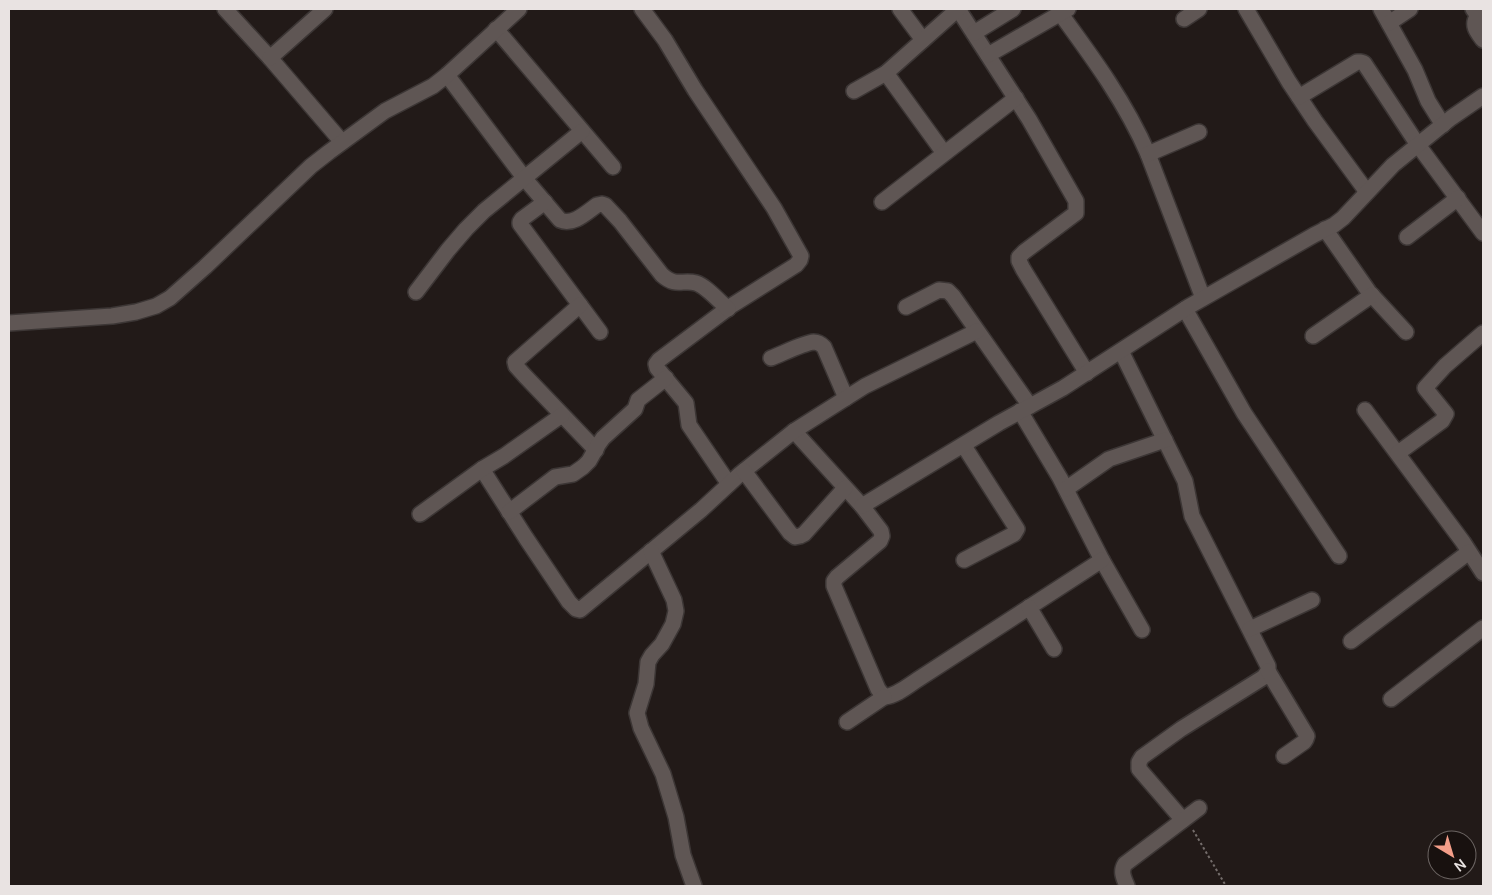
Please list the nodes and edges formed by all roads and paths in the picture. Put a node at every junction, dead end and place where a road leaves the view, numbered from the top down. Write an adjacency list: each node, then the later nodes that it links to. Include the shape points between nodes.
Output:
1 (225, 9): 21 (street)
2 (325, 9): 21 (street)
3 (519, 9): 16 (street)
4 (642, 9): 49 (street, via 764,193 801,256 796,265)
5 (900, 9): 18 (street)
6 (958, 9): 17 (street); 18 (street)
7 (1013, 9): 17 (street)
8 (1199, 9): 14 (street)
9 (1246, 9): 26 (street)
10 (1381, 9): 15 (street)
11 (1410, 9): 15 (street)
12 (1473, 9): 19 (street, via 1477,17 1474,25)
13 (1064, 11): 20 (street); 34 (street, via 1138,132)
14 (1184, 19)
15 (1389, 23): 28 (street)
16 (496, 29): 23 (street); 29 (street)
17 (974, 33): 20 (street)
18 (923, 40): 22 (street)
19 (1483, 40)
20 (988, 54): 27 (street)
21 (270, 58): 31 (street)
22 (886, 73): 24 (street); 33 (street)
23 (447, 75): 31 (street, via 385,111); 36 (street)
24 (854, 90)
25 (1483, 96): 28 (street)
26 (1299, 97): 32 (street, via 1361,62); 37 (street)
27 (1016, 98): 33 (street); 59 (street, via 1077,207 1071,218 1024,252 1019,260)
28 (1443, 125): 32 (street)
29 (582, 131): 35 (street); 36 (street)
30 (1199, 132): 34 (street)
31 (342, 142): 51 (street, via 311,166 170,298 156,306 112,316)
32 (1418, 145): 37 (street); 38 (street)
33 (944, 153): 40 (street)
34 (1148, 154): 46 (street)
35 (612, 167)
36 (525, 179): 39 (street); 44 (street, via 466,228)
37 (1367, 192): 41 (street, via 1343,218)
38 (1458, 198): 42 (street); 43 (street)
39 (545, 202): 47 (street, via 520,224); 49 (street, via 565,222 597,205 605,205 669,281 694,282)
40 (882, 202)
41 (1325, 229): 45 (street); 46 (street)
42 (1483, 233)
43 (1407, 237)
44 (416, 292)
45 (1372, 296): 54 (street); 56 (street)
46 (1203, 298): 50 (street)
47 (580, 306): 53 (street); 64 (street, via 514,362)
48 (906, 307): 52 (street, via 939,290 948,290)
49 (728, 309): 60 (street, via 659,360 657,368)
50 (1185, 309): 57 (street); 80 (street, via 1244,413)
51 (9, 323)
52 (976, 331): 61 (street); 62 (street)
53 (600, 332)
54 (1406, 332)
55 (1483, 333): 69 (street, via 1425,388 1446,414 1445,417)
56 (1313, 336)
57 (1121, 351): 59 (street); 66 (street)
58 (771, 358): 61 (street, via 815,342 821,344)
59 (1087, 373): 62 (street)
60 (666, 378): 68 (street, via 638,400 633,411 603,438); 72 (street, via 686,403 689,425)
61 (846, 398): 65 (street)
62 (1025, 408): 67 (street); 74 (street)
63 (1365, 410): 69 (street)
64 (562, 415): 68 (street); 70 (street)
65 (794, 431): 71 (street); 73 (street)
66 (1165, 440): 74 (street, via 1109,459); 87 (street, via 1185,481 1192,516)
67 (964, 446): 75 (street); 81 (street, via 1017,529 1014,534)
68 (596, 450): 76 (street, via 579,470 555,477)
69 (1398, 453): 79 (street)
70 (482, 469): 76 (street); 77 (street)
71 (744, 471): 72 (street); 73 (street, via 795,537 804,534)
72 (729, 484): 78 (street)
73 (845, 488): 75 (street)
74 (1066, 489): 82 (street)
75 (862, 506): 92 (street, via 882,536 837,577 834,586)
76 (509, 512): 78 (street, via 569,602 580,610)
77 (420, 514)
78 (651, 551): 98 (street, via 676,611 674,624 648,662 646,684 637,713 663,774)
79 (1469, 552): 83 (street); 89 (street)
80 (1338, 556)
81 (964, 560)
82 (1102, 560): 85 (street); 88 (street)
83 (1483, 573)
84 (1312, 600): 87 (street)
85 (1029, 607): 90 (street); 92 (street, via 918,680)
86 (1483, 628): 93 (street)
87 (1250, 629): 91 (street)
88 (1142, 630)
89 (1351, 641)
90 (1054, 649)
91 (1268, 671): 95 (street, via 1307,736 1304,742); 97 (street, via 1264,677 1181,729 1139,762 1140,769)
92 (884, 697): 94 (street)
93 (1390, 699)
94 (846, 722)
95 (1284, 756)
96 (1198, 808): 97 (street)
97 (1184, 819): 99 (street, via 1125,864 1122,874); 100 (path)
98 (694, 886)
99 (1127, 886)
100 (1226, 886)

